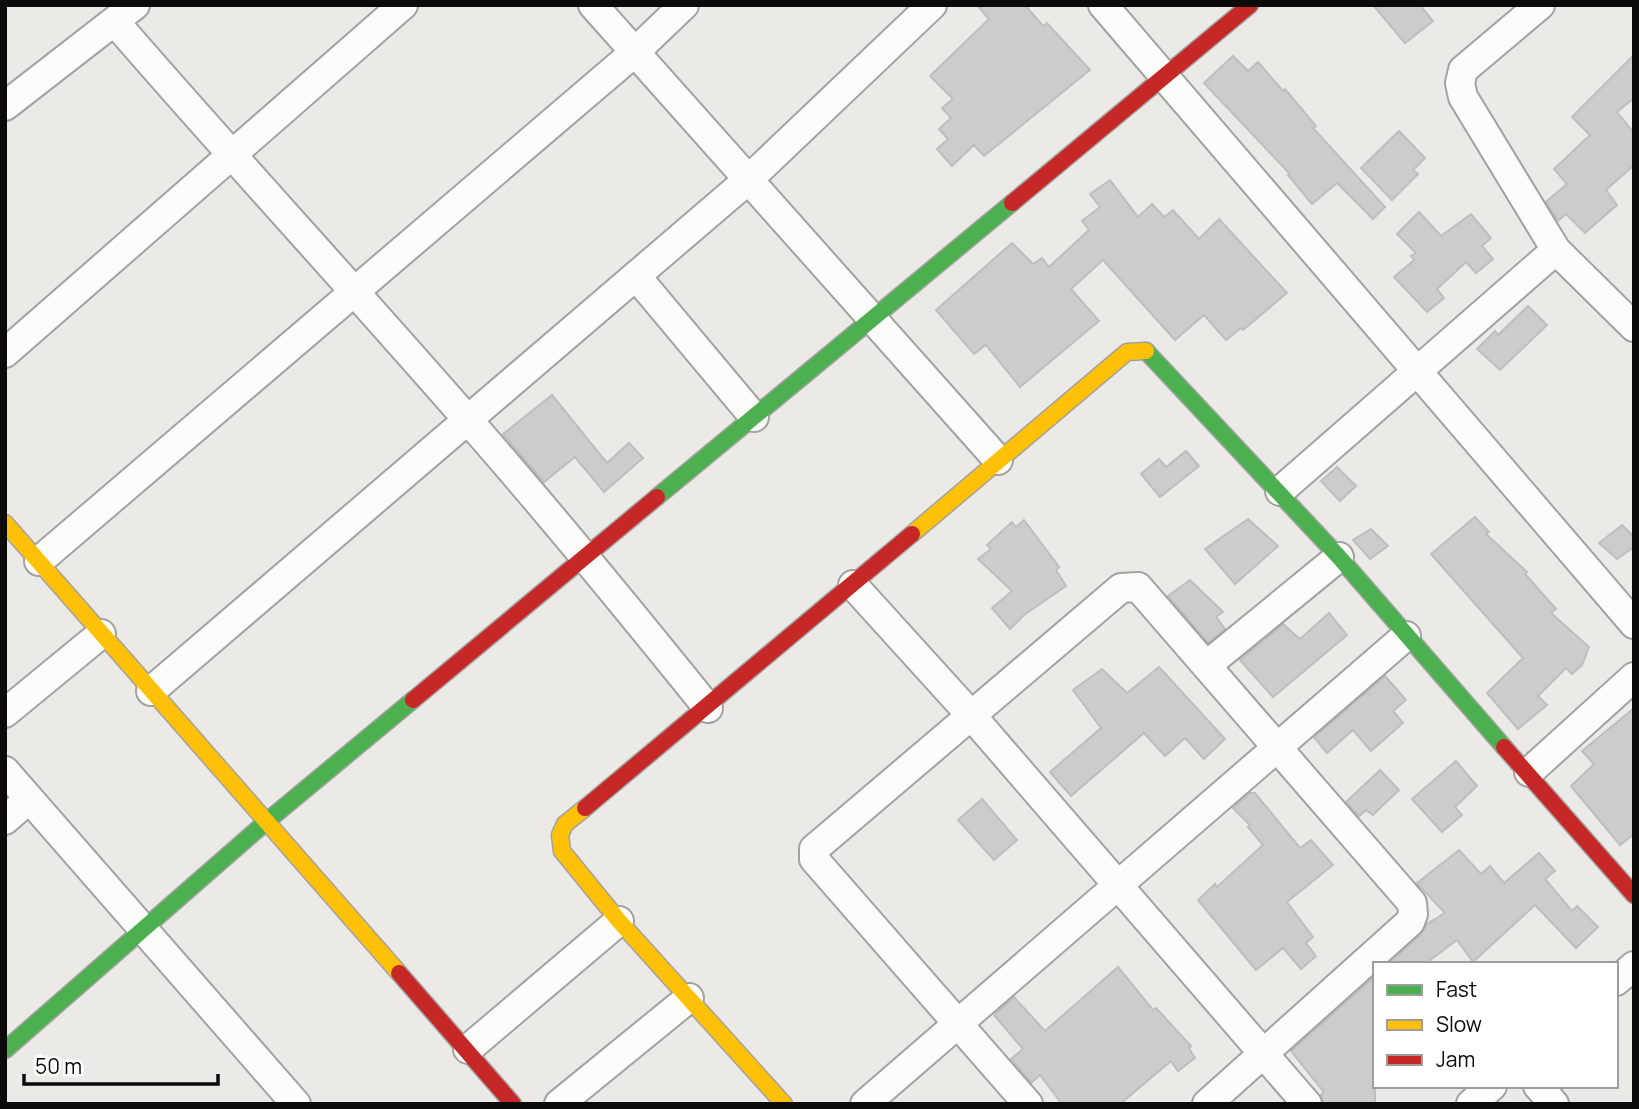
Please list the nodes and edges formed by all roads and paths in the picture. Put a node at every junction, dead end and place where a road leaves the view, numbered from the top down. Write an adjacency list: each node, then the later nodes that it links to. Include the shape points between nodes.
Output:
1 (403, 5): 12 (street)
2 (593, 5): 9 (street)
3 (684, 5): 9 (street)
4 (932, 5): 13 (street)
5 (1104, 5): 10 (street)
6 (1250, 5): 10 (street)
7 (1540, 5): 14 (street, via 1463,70 1460,83 1463,97)
8 (125, 14): 11 (street); 12 (street)
9 (635, 52): 13 (street); 16 (street)
10 (1164, 76): 17 (street); 20 (street)
11 (5, 106)
12 (230, 156): 16 (street); 19 (street)
13 (749, 179): 15 (street); 17 (street)
14 (1556, 250): 18 (street); 20 (street)
15 (636, 276): 21 (street); 22 (street)
16 (354, 292): 22 (street); 28 (street)
17 (873, 317): 21 (street); 23 (street)
18 (1634, 327)
19 (5, 353)
20 (1414, 371): 24 (street); 30 (street)
21 (754, 417): 27 (street)
22 (468, 420): 27 (street); 35 (street)
23 (998, 460): 24 (street, via 1127,352 1138,349 1149,351); 29 (street)
24 (1280, 491): 26 (street)
25 (5, 523): 28 (street)
26 (1339, 556): 32 (street); 33 (street)
27 (587, 558): 36 (street); 44 (street)
28 (38, 561): 31 (street)
29 (852, 585): 36 (street); 38 (street)
30 (1634, 624)
31 (101, 634): 35 (street); 37 (street)
32 (1406, 636): 39 (street); 41 (street)
33 (1207, 665): 38 (street, via 1138,587 1121,588); 39 (street)
34 (1634, 677): 41 (street)
35 (151, 691): 44 (street)
36 (708, 708): 47 (street, via 565,824 562,851)
37 (5, 713)
38 (970, 714): 45 (street); 52 (street, via 813,854)
39 (1279, 747): 45 (street); 55 (street, via 1412,903 1413,914 1410,922)
40 (5, 771): 42 (street)
41 (1529, 772): 46 (street)
42 (29, 799): 43 (street); 48 (street)
43 (5, 820)
44 (266, 822): 48 (street); 53 (street)
45 (1119, 886): 52 (street); 55 (street)
46 (1634, 895)
47 (619, 921): 51 (street); 53 (street)
48 (144, 929): 54 (street); 58 (street)
49 (1634, 966): 50 (street)
50 (1618, 979)
51 (689, 998): 60 (street); 61 (street)
52 (958, 1024): 62 (street); 63 (street)
53 (468, 1049): 59 (street)
54 (5, 1050)
55 (1266, 1054): 64 (street); 65 (street)
56 (1490, 1088): 66 (street)
57 (1540, 1088): 67 (street)
58 (296, 1104)
59 (513, 1104)
60 (559, 1104)
61 (784, 1104)
62 (865, 1104)
63 (1028, 1104)
64 (1207, 1104)
65 (1307, 1104)
66 (1471, 1104)
67 (1554, 1104)

